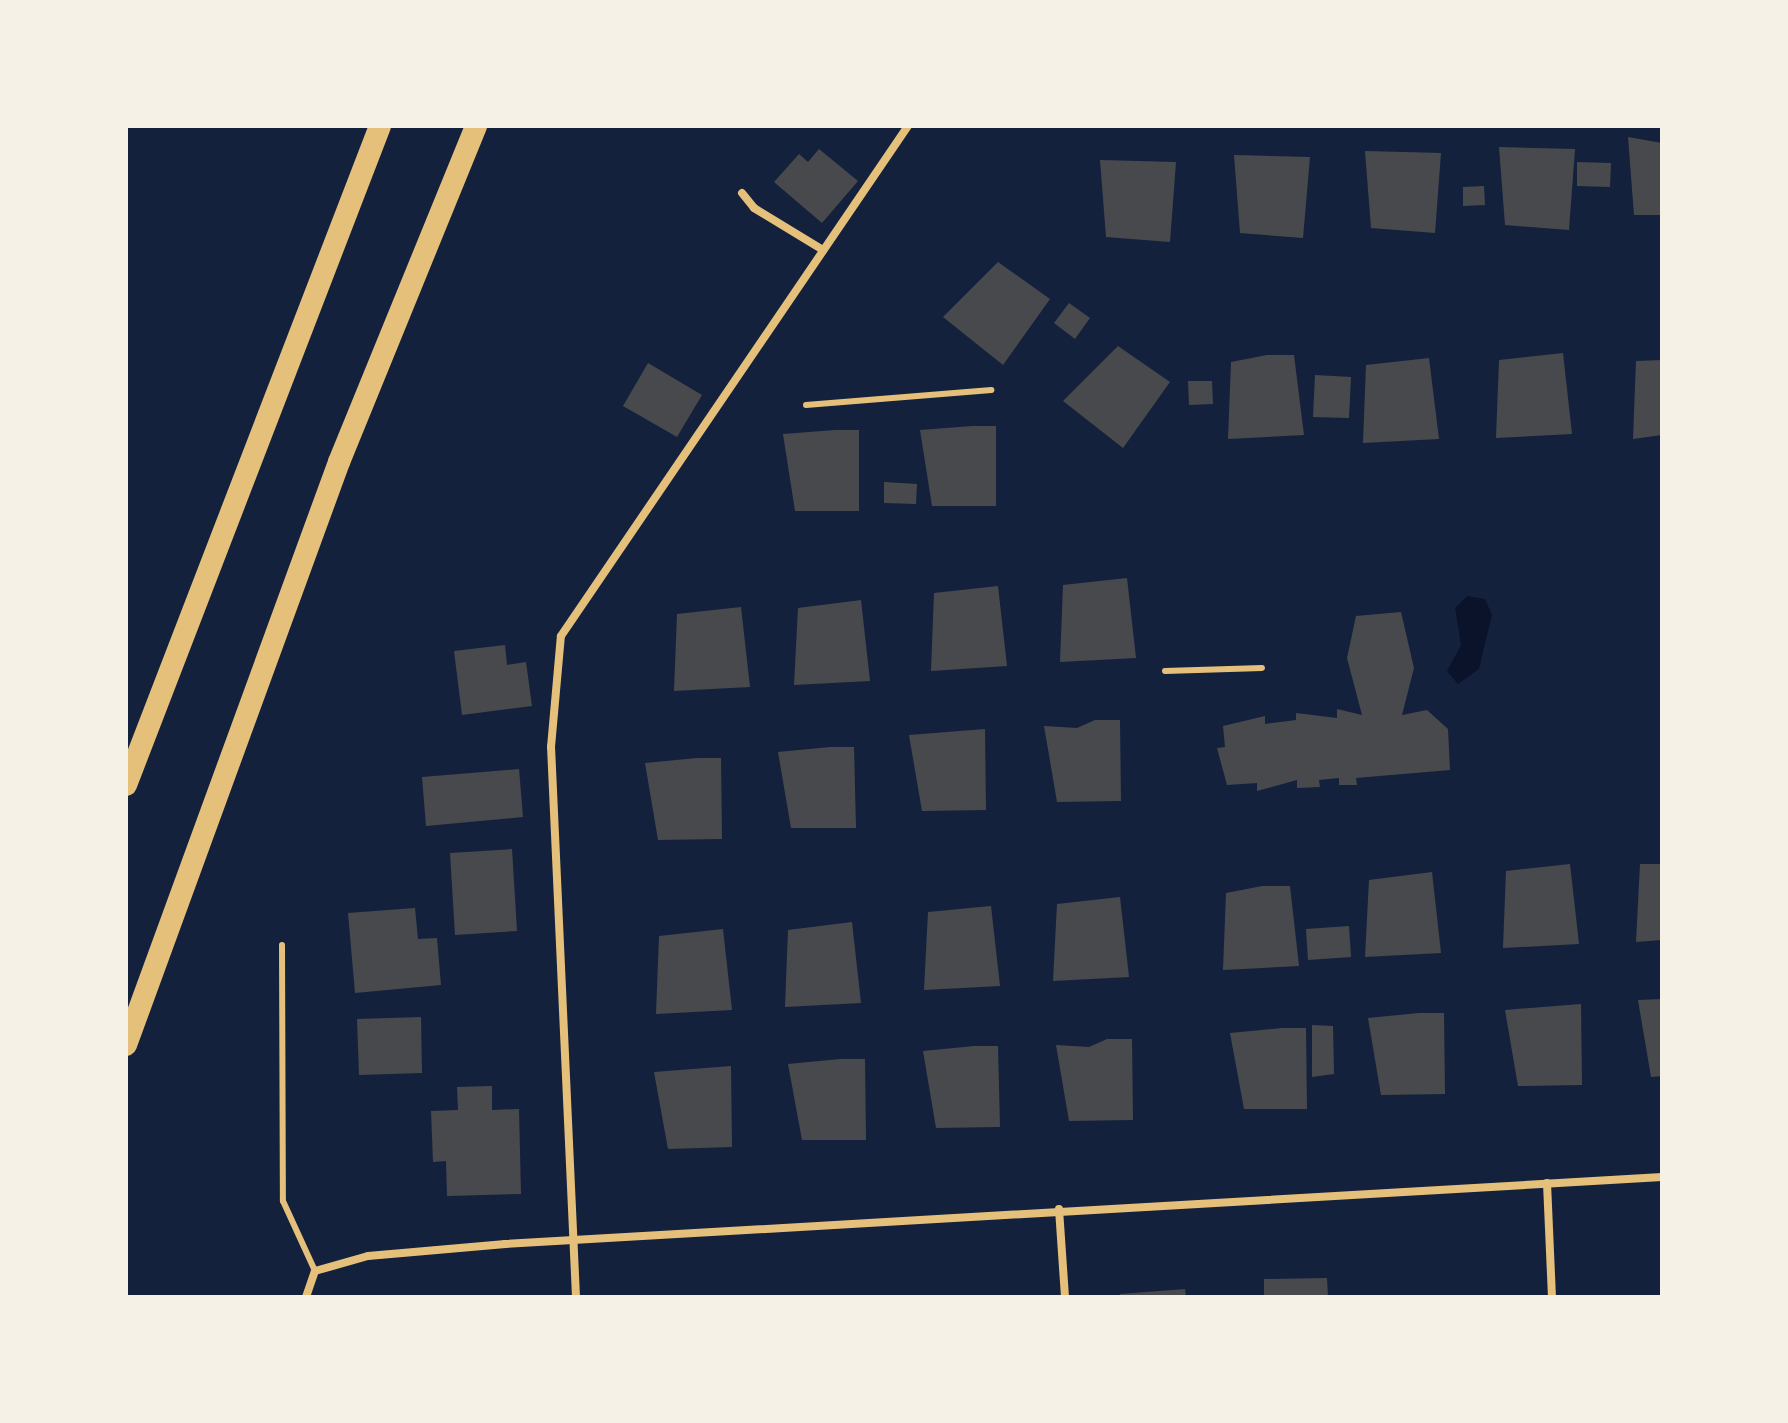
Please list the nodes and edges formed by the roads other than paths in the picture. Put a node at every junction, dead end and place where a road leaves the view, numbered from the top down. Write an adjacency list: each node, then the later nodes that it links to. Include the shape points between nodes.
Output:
1 (380, 126): 10 (highway)
2 (476, 126): 12 (highway, via 339,462)
3 (908, 126): 5 (street)
4 (742, 193): 5 (street, via 754,208)
5 (823, 250): 16 (street, via 561,636 551,747)
6 (991, 390): 7 (lane)
7 (806, 405)
8 (1262, 668): 9 (lane)
9 (1165, 671)
10 (126, 785)
11 (282, 945): 17 (lane, via 283,1201)
12 (126, 1045)
13 (1662, 1177): 14 (street)
14 (1547, 1183): 15 (street); 21 (street)
15 (1059, 1209): 16 (street); 20 (street)
16 (572, 1238): 17 (street, via 368,1256); 19 (street)
17 (315, 1271): 18 (street)
18 (306, 1297)
19 (576, 1297)
20 (1065, 1297)
21 (1552, 1297)

